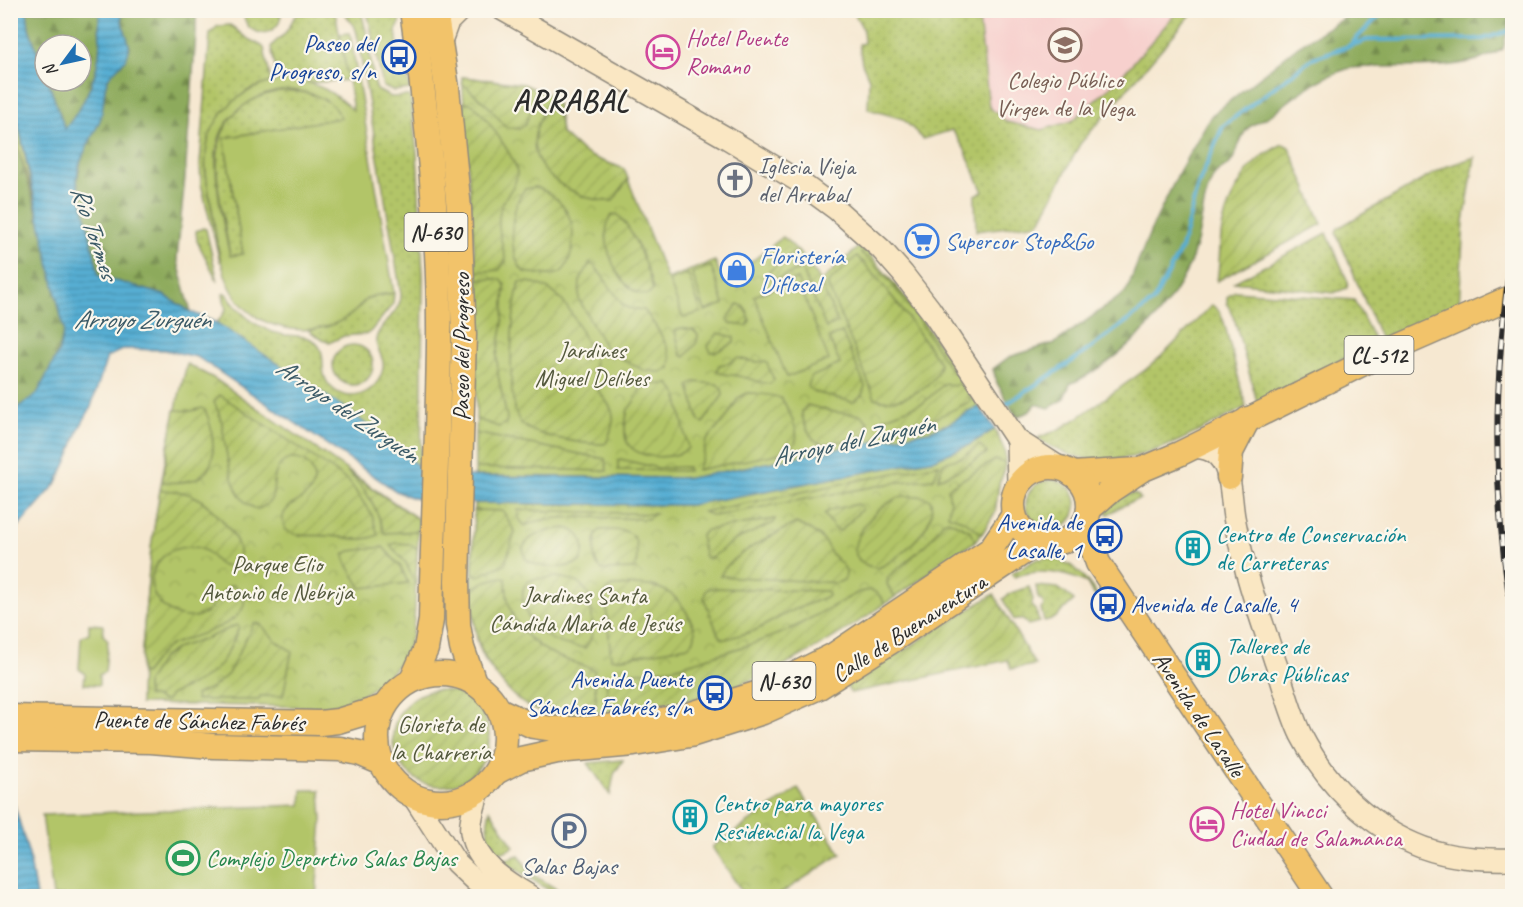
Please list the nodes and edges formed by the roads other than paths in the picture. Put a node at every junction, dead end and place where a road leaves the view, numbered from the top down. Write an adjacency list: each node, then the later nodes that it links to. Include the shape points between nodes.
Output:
1 (412, 10): 18 (main road, Paseo del Progreso / N-630, via 435,215 439,341 429,634)
2 (435, 10): 5 (main road, Paseo del Progreso / N-630)
3 (459, 10): 5 (main road, via 448,22)
4 (503, 10): 8 (main road, via 743,148 836,209 903,274)
5 (440, 44): 19 (main road, Paseo del Progreso / N-630, via 459,209 464,335 458,626)
6 (1512, 297): 7 (main road, CL-512)
7 (1248, 419): 9 (main road, CL-512); 13 (main road, via 1231,452)
8 (1013, 433): 11 (main road); 12 (main road)
9 (1186, 450): 10 (main road, CL-512); 13 (main road, via 1206,448 1215,453 1224,464)
10 (1141, 470): 11 (main road, CL-512); 15 (main road, CL-512, via 1111,490)
11 (1067, 471): 12 (main road, via 1037,469); 15 (main road, via 1085,489)
12 (1018, 485): 14 (main road, N-630)
13 (1230, 487): 29 (main road, via 1235,525 1254,596 1294,715 1312,754 1331,781 1354,806 1414,844 1457,856)
14 (1014, 515): 16 (main road, via 1024,532); 21 (main road, Calle de Buenaventura / N-630, via 990,550 842,650 756,694 685,716 587,729 533,726)
15 (1086, 516): 16 (main road, N-630, via 1074,535); 17 (main road, Avenida de Lasalle)
16 (1050, 542): 17 (main road, Avenida de Lasalle); 26 (main road, Calle de Buenaventura / N-630, via 819,687 763,712 690,735 521,759)
17 (1098, 563): 32 (main road, Avenida de Lasalle)
18 (412, 680): 19 (main road, N-630, via 443,673); 20 (main road, N-630)
19 (474, 682): 21 (main road, N-630, via 489,694)
20 (384, 707): 23 (main road, Puente de Sánchez Fabrés, via 338,722); 25 (main road, N-630, via 377,725 376,745)
21 (499, 710): 26 (main road, N-630, via 505,731 504,752)
22 (10, 717): 23 (main road, Puente de Sánchez Fabrés)
23 (152, 730): 24 (main road, Puente de Sánchez Fabrés); 25 (main road, Puente de Sánchez Fabrés, via 213,746 340,749)
24 (10, 739)
25 (382, 764): 28 (main road, N-630, via 400,788)
26 (496, 772): 27 (main road, N-630)
27 (479, 790): 28 (main road, N-630, via 447,801); 31 (main road, via 470,830 476,851 488,866)
28 (413, 796): 30 (main road, via 456,863)
29 (1512, 859)
30 (497, 897)
31 (530, 897)
32 (1320, 897)

